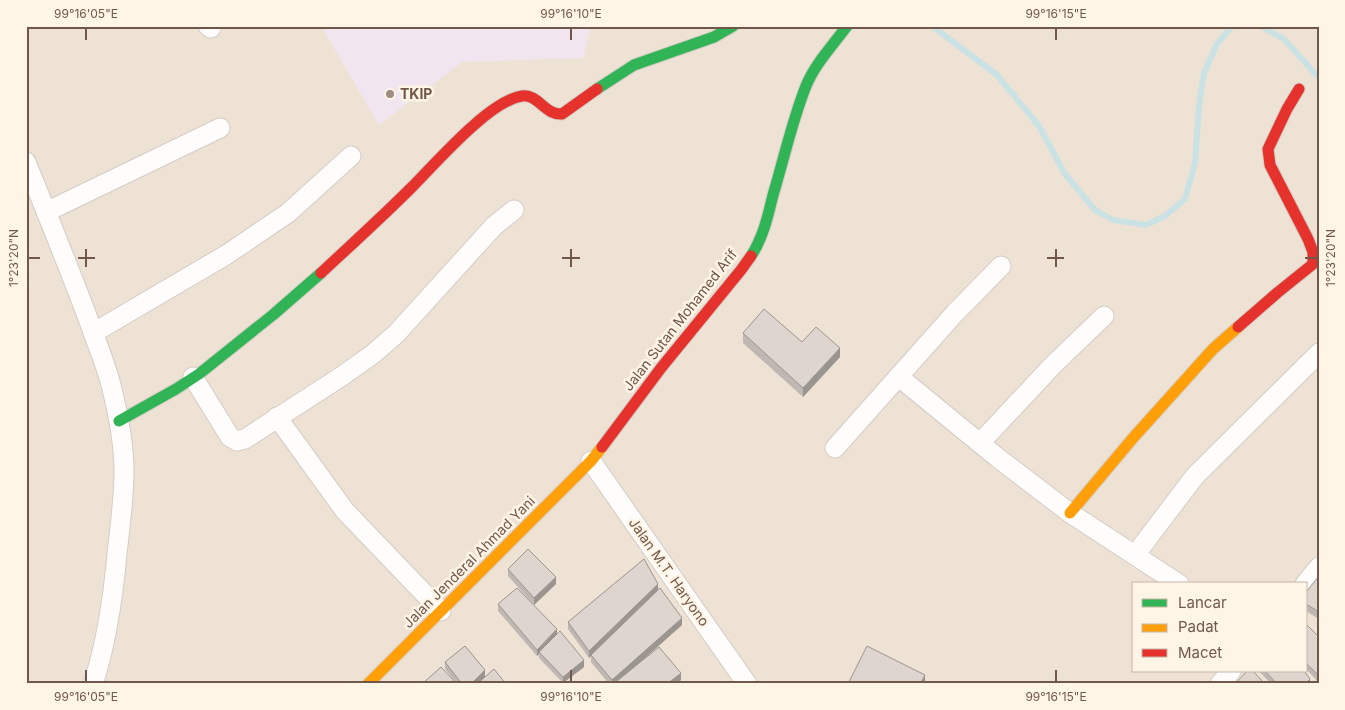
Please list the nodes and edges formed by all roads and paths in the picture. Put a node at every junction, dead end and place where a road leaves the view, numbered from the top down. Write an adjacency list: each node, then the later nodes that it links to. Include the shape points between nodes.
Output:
1 (733, 26): 13 (street, via 714,37 634,65 562,114 552,113 527,95 500,107 452,146 330,264 262,324)
2 (847, 26): 19 (street, Jalan Sutan Mohamed Arif, via 807,84 755,249)
3 (1299, 89): 20 (street, via 1287,108 1268,154 1270,165 1308,239 1313,264 1212,350)
4 (220, 128): 8 (street)
5 (351, 156): 11 (street, via 288,212 226,255)
6 (26, 162): 8 (street)
7 (514, 210): 15 (street, via 494,226 373,354)
8 (46, 212): 11 (street)
9 (1001, 266): 14 (street)
10 (1104, 316): 17 (street)
11 (93, 333): 16 (street, via 111,384)
12 (1319, 353): 21 (street, via 1195,476)
13 (193, 377): 15 (street, via 230,437 237,441); 16 (street)
14 (899, 377): 17 (street); 18 (street)
15 (277, 417): 25 (street, via 345,511)
16 (119, 421): 27 (street, via 124,470 115,579)
17 (980, 443): 20 (street)
18 (835, 448)
19 (591, 461): 25 (street, Jalan Jenderal Ahmad Yani); 29 (street, Jalan M.T. Haryono)
20 (1070, 513): 21 (street)
21 (1135, 555): 23 (street)
22 (1319, 567): 24 (street)
23 (1176, 582)
24 (1307, 582)
25 (441, 611): 28 (street, Jalan Jenderal Ahmad Yani)
26 (1230, 672): 30 (street)
27 (93, 684)
28 (368, 684)
29 (746, 684)
30 (1220, 684)

